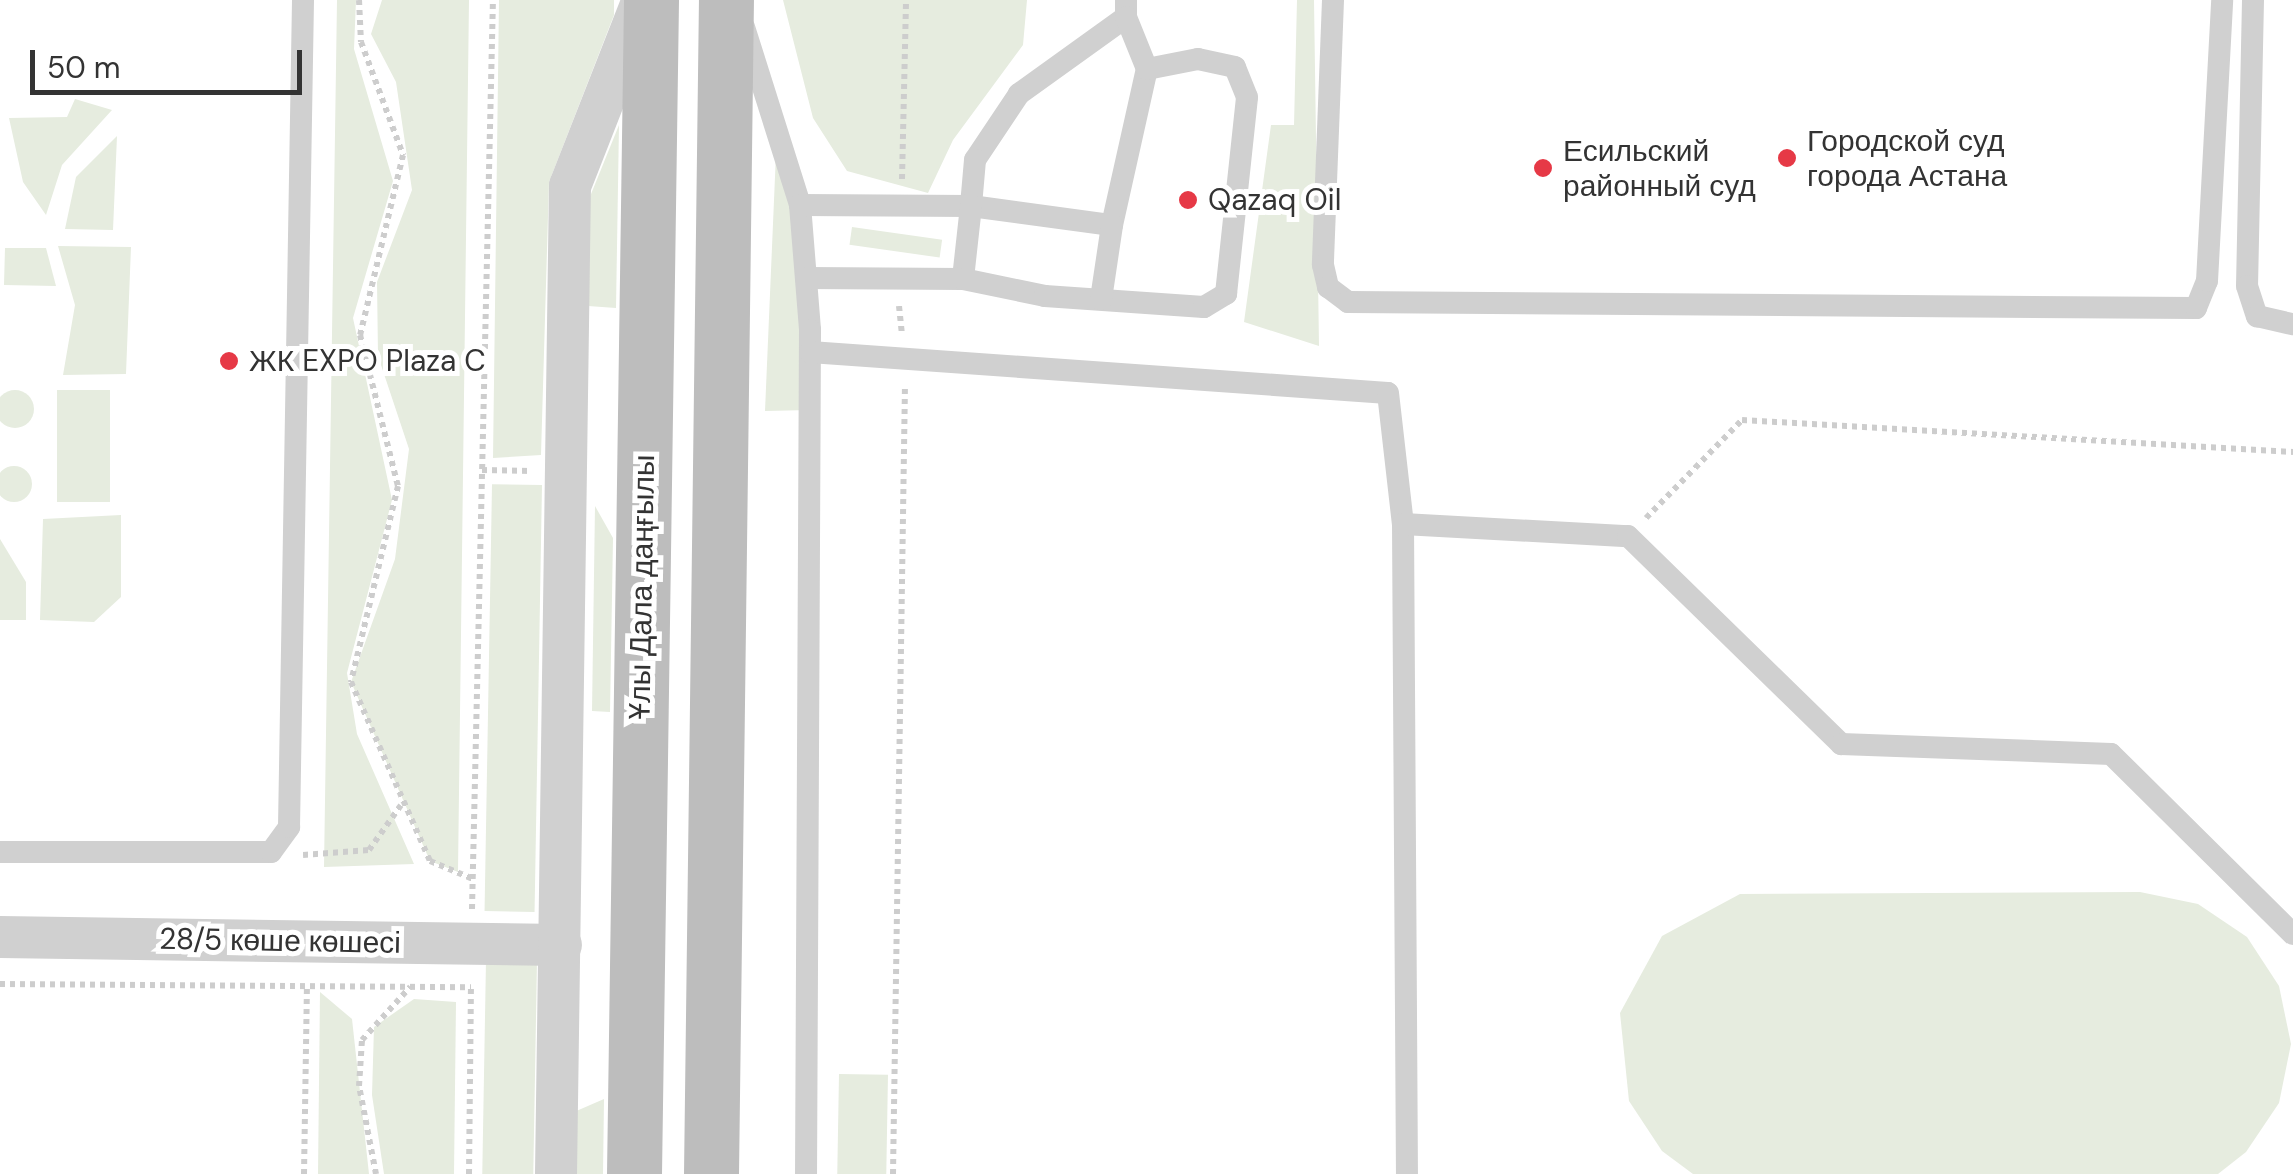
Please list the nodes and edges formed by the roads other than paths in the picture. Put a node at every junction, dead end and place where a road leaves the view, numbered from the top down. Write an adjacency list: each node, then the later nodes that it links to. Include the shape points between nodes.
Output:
1 (303, 0): 19 (lane, via 288,827 271,852)
2 (647, 0): 22 (street, via 570,186); 24 (main road, Ұлы Дала даңғылы)
3 (726, 0): 25 (main road)
4 (735, 0): 10 (lane)
5 (1333, 0): 6 (lane, via 1323,264 1328,286 1348,302 2196,308 2207,281)
6 (2222, 0)
7 (2253, 0): 16 (lane, via 2247,286 2258,316)
8 (1126, 8): 9 (lane); 11 (lane, via 1018,94 975,160)
9 (1147, 69): 12 (lane); 15 (lane, via 1198,59 1236,66 1248,97 1226,294 1204,307)
10 (800, 205): 11 (lane); 13 (lane)
11 (972, 206): 12 (lane); 14 (lane)
12 (1112, 226): 15 (lane)
13 (806, 278): 14 (lane); 17 (lane)
14 (964, 279): 15 (lane)
15 (1100, 299)
16 (2293, 324)
17 (810, 352): 18 (lane, via 1388,393); 26 (lane)
18 (1403, 524): 20 (lane, via 1628,536 1841,744 2111,754); 27 (lane)
19 (0, 852)
20 (2293, 934)
21 (0, 936): 22 (street, 28/5 көше көшесі)
22 (560, 945): 23 (street)
23 (556, 1174)
24 (634, 1174)
25 (711, 1174)
26 (806, 1174)
27 (1407, 1174)

